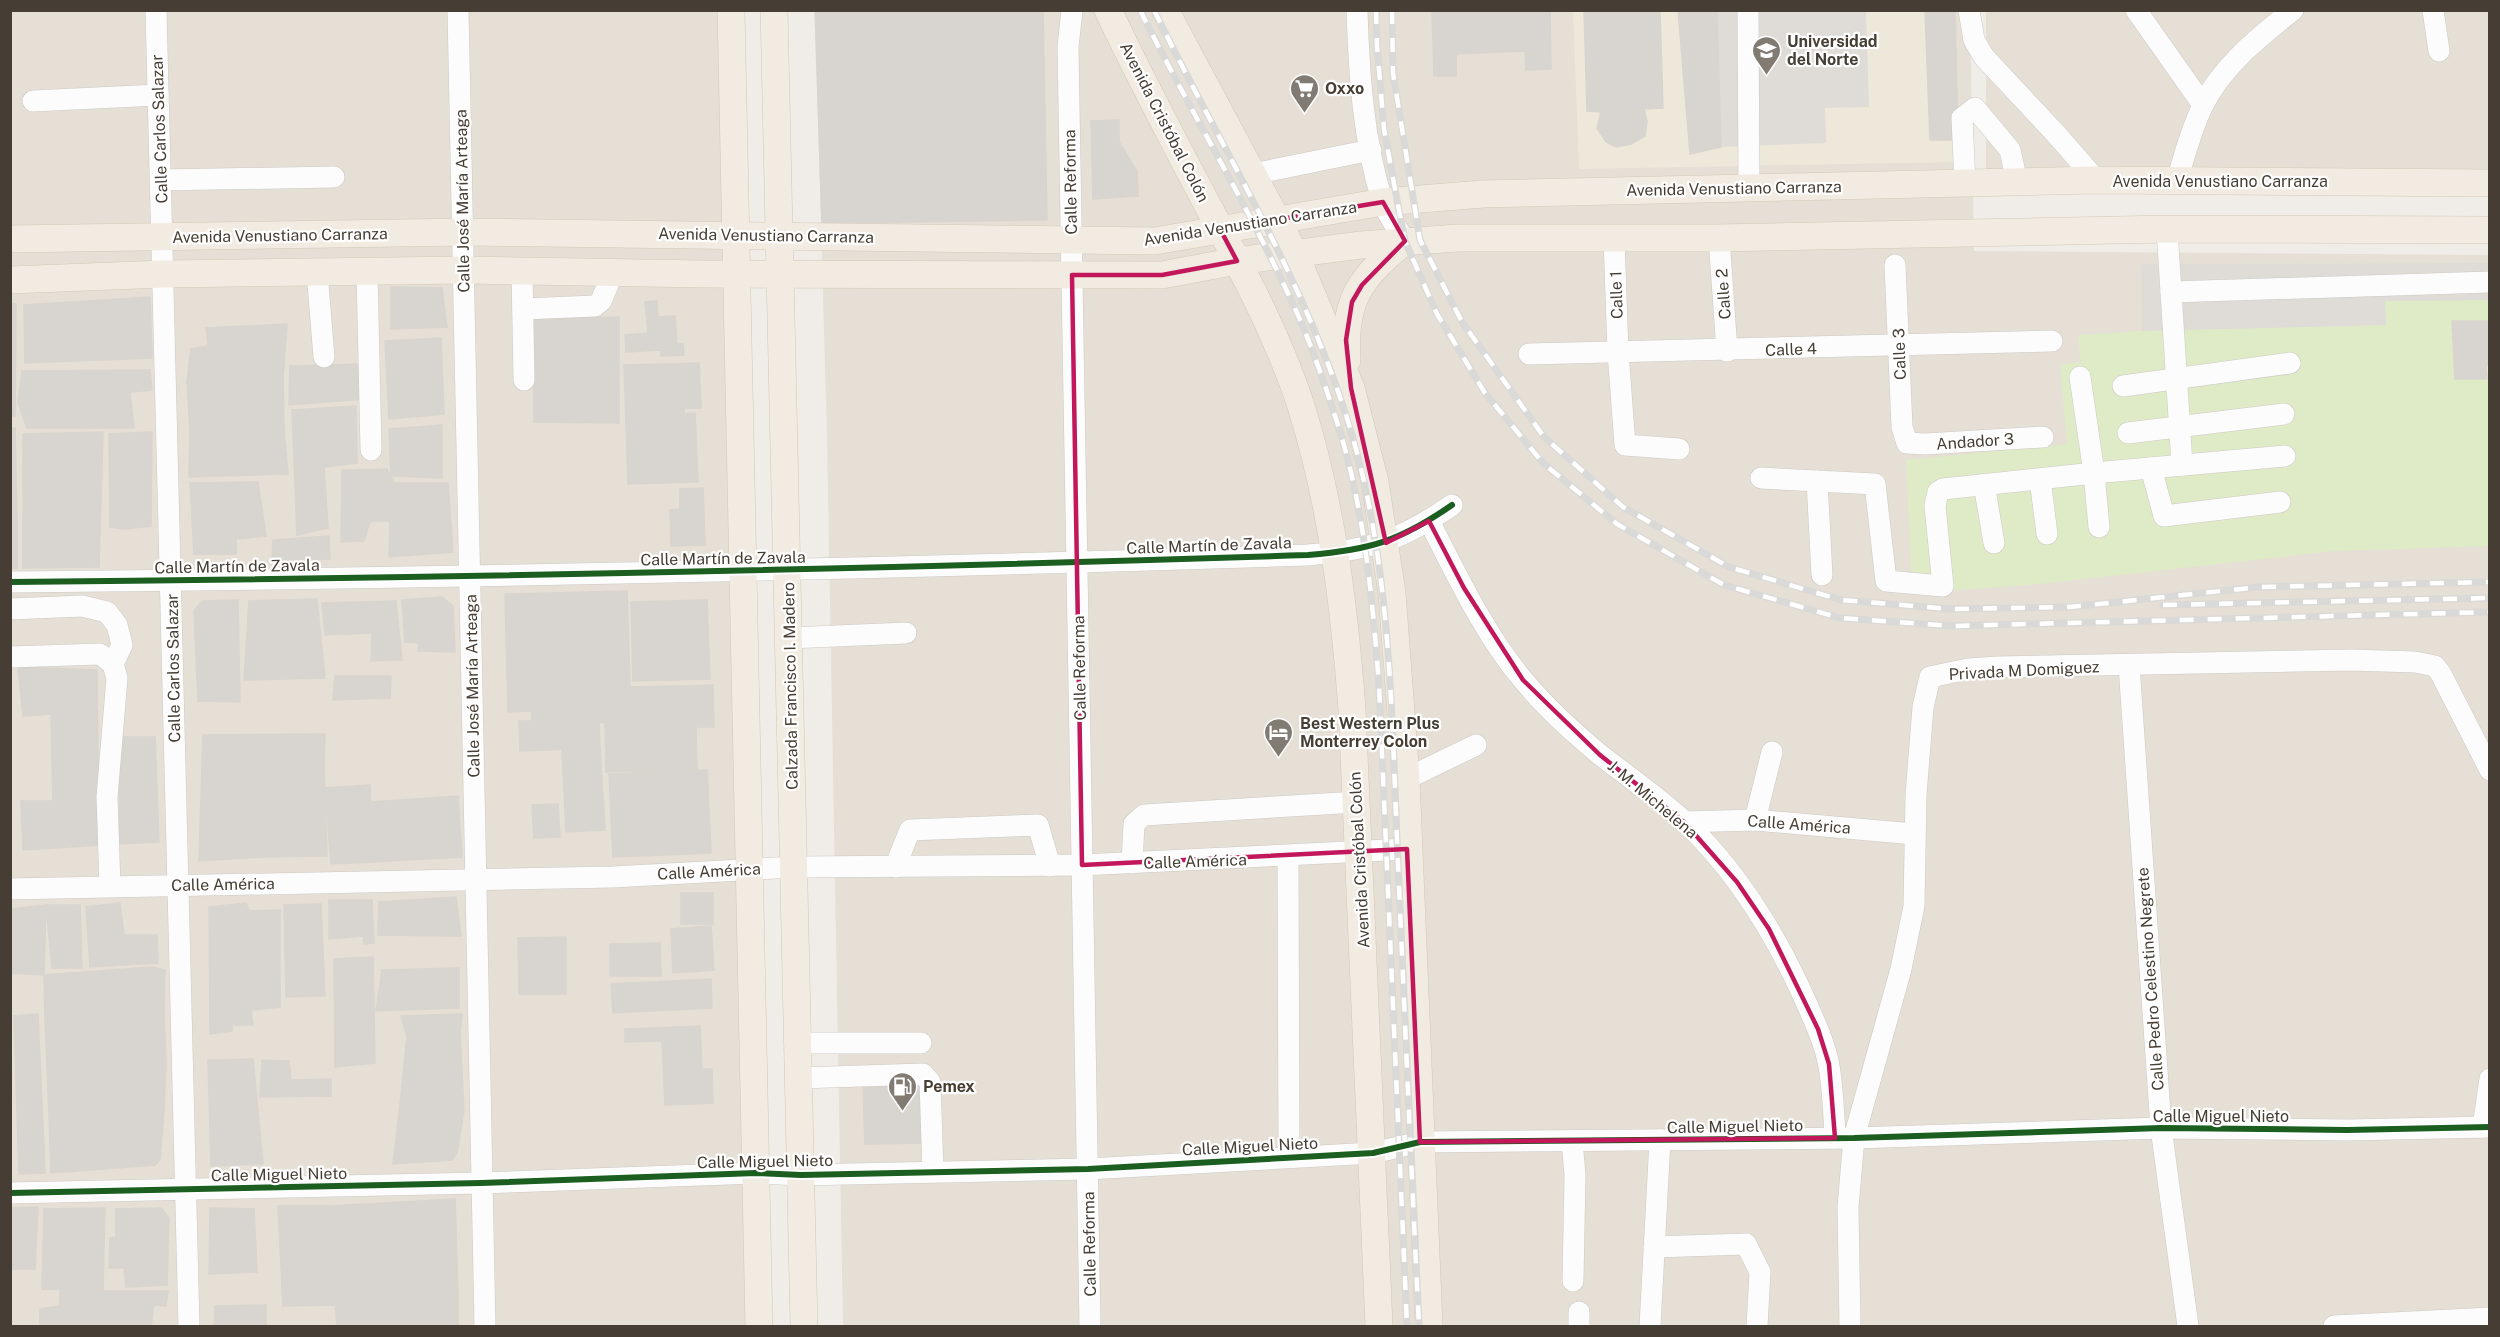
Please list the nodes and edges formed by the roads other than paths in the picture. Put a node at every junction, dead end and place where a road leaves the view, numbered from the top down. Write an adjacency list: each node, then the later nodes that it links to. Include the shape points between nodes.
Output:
1 (156, 10): 15 (street, Calle Carlos Salazar)
2 (458, 10): 33 (street, Calle José María Arteaga)
3 (731, 10): 34 (main road)
4 (774, 10): 35 (main road, Calzada Francisco I. Madero)
5 (1072, 10): 40 (street, Calle Reforma, via 1068,47)
6 (1108, 10): 30 (main road, Avenida Cristóbal Colón)
7 (1165, 10): 19 (main road)
8 (1357, 10): 18 (street, via 1359,64)
9 (1748, 10): 27 (street)
10 (1970, 10): 22 (street, via 1974,40 1984,57)
11 (2136, 10): 17 (street)
12 (2294, 10): 17 (street, via 2229,68)
13 (2433, 10): 14 (street)
14 (2439, 51)
15 (158, 94): 16 (street); 21 (street, Calle Carlos Salazar)
16 (33, 101)
17 (2203, 105): 23 (street)
18 (1371, 150): 19 (street); 28 (street)
19 (1253, 174): 29 (main road)
20 (334, 177): 21 (street)
21 (161, 180): 36 (street, Calle Carlos Salazar)
22 (2096, 180): 23 (main road, Avenida Venustiano Carranza); 24 (main road, Avenida Venustiano Carranza)
23 (2176, 181): 26 (main road, Avenida Venustiano Carranza)
24 (2017, 182): 25 (main road, Avenida Venustiano Carranza); 25 (street, via 2010,150 1975,108 1962,118)
25 (1965, 183): 27 (main road, Avenida Venustiano Carranza)
26 (2490, 183)
27 (1749, 188): 28 (main road, Avenida Venustiano Carranza, via 1483,194)
28 (1383, 202): 29 (main road, Avenida Venustiano Carranza); 41 (street)
29 (1277, 220): 30 (main road, Avenida Venustiano Carranza); 42 (main road)
30 (1220, 229): 40 (main road, Avenida Venustiano Carranza, via 1155,241); 43 (main road, Avenida Cristóbal Colón)
31 (2168, 230): 32 (main road); 38 (main road); 56 (street)
32 (2490, 230)
33 (464, 232): 34 (main road, Avenida Venustiano Carranza); 36 (main road, Avenida Venustiano Carranza); 45 (street, Calle José María Arteaga)
34 (736, 235): 35 (main road, Avenida Venustiano Carranza); 51 (main road)
35 (780, 235): 40 (main road, Avenida Venustiano Carranza); 52 (main road, Calzada Francisco I. Madero)
36 (163, 237): 39 (main road, Avenida Venustiano Carranza); 50 (street, Calle Carlos Salazar)
37 (1614, 238): 38 (main road); 41 (main road); 61 (street, Calle 1)
38 (1719, 238): 60 (street, Calle 2)
39 (10, 239)
40 (1071, 240): 53 (street, Calle Reforma)
41 (1405, 241): 42 (main road); 69 (main road, via 1376,267 1352,302 1346,322)
42 (1294, 254): 43 (main road); 69 (main road)
43 (1237, 261): 53 (main road, via 1162,275); 92 (main road, Avenida Cristóbal Colón, via 1300,404 1320,471)
44 (1895, 265): 59 (street, Calle 3)
45 (464, 270): 46 (main road); 48 (main road); 97 (street, Calle José María Arteaga)
46 (522, 271): 49 (main road); 57 (street)
47 (317, 272): 48 (main road); 50 (main road); 63 (street)
48 (368, 272): 76 (street)
49 (613, 273): 51 (main road); 57 (street, via 601,302 595,306)
50 (164, 274): 54 (main road); 98 (street, Calle Carlos Salazar)
51 (737, 274): 52 (main road); 94 (main road)
52 (780, 274): 53 (main road); 95 (main road, Calzada Francisco I. Madero)
53 (1072, 275): 93 (street, Calle Reforma)
54 (10, 280)
55 (2490, 282): 56 (street)
56 (2171, 292): 66 (street)
57 (523, 309): 67 (street)
58 (2052, 342): 59 (street, Calle 4)
59 (1899, 346): 60 (street, Calle 4); 74 (street, Calle 3, via 1902,427)
60 (1727, 351): 61 (street, Calle 4)
61 (1618, 352): 62 (street, Calle 4); 75 (street, Calle 1, via 1625,445)
62 (1529, 354)
63 (324, 357)
64 (2290, 363): 66 (street)
65 (2080, 377): 80 (street)
66 (2177, 378): 68 (street); 71 (street)
67 (524, 380)
68 (2123, 386)
69 (1351, 388): 90 (main road)
70 (2284, 414): 71 (street)
71 (2180, 425): 72 (street); 78 (street)
72 (2128, 433)
73 (2043, 437): 74 (street, Andador 3)
74 (1907, 443)
75 (1679, 449)
76 (371, 450)
77 (2285, 456): 78 (street)
78 (2182, 465): 79 (street)
79 (2151, 468): 80 (street); 85 (street, via 2164,516)
80 (2094, 473): 82 (street); 88 (street)
81 (1761, 478): 83 (street)
82 (2040, 479): 84 (street); 89 (street)
83 (1817, 480): 84 (street, via 1875,483 1886,581 1943,586 1938,492); 96 (street)
84 (1984, 484): 91 (street)
85 (2280, 502)
86 (1452, 505): 87 (street, Calle Martín de Zavala)
87 (1429, 521): 90 (street, Calle Martín de Zavala); 112 (street, J. M. Michelena, via 1464,588 1523,680 1592,747)
88 (2099, 527)
89 (2047, 534)
90 (1386, 543): 92 (street, Calle Martín de Zavala); 109 (main road)
91 (1995, 543)
92 (1336, 553): 93 (street, Calle Martín de Zavala); 110 (main road, Avenida Cristóbal Colón, via 1347,639)
93 (1077, 563): 95 (street, Calle Martín de Zavala); 118 (street, Calle Reforma)
94 (743, 570): 95 (street, Calle Martín de Zavala); 97 (street, Calle Martín de Zavala); 122 (main road)
95 (787, 571): 102 (main road, Calzada Francisco I. Madero)
96 (1822, 575)
97 (471, 577): 98 (street, Calle Martín de Zavala); 123 (street, Calle José María Arteaga)
98 (172, 580): 99 (street, Calle Martín de Zavala); 124 (street, Calle Carlos Salazar)
99 (10, 582)
100 (10, 609): 104 (street, via 82,606 107,612 117,625 122,645)
101 (906, 633): 102 (street)
102 (789, 639): 120 (main road, Calzada Francisco I. Madero)
103 (10, 657): 104 (street, via 100,654)
104 (114, 664): 125 (street, via 116,701 107,796)
105 (2129, 665): 108 (street, Privada M Domiguez, via 2351,660 2435,666); 113 (street, Privada M Domiguez, via 1968,669 1930,677 1923,707); 132 (street, Calle Pedro Celestino Negrete)
106 (1476, 745): 109 (street)
107 (1772, 752): 111 (street)
108 (2490, 770)
109 (1406, 779): 114 (main road)
110 (1357, 802): 115 (main road, Avenida Cristóbal Colón); 117 (street, via 1144,815 1134,824)
111 (1755, 820): 112 (street, Calle América); 113 (street, Calle América)
112 (1684, 822): 133 (street, J. M. Michelena, via 1737,882 1769,929 1798,984 1829,1064)
113 (1914, 834): 133 (street, Privada M Domiguez, via 1914,906 1909,935)
114 (1407, 849): 115 (street, Calle América); 136 (main road)
115 (1359, 851): 116 (street, Calle América); 137 (main road, Avenida Cristóbal Colón)
116 (1288, 857): 117 (street, Calle América); 138 (street)
117 (1132, 863): 118 (street, Calle América)
118 (1082, 865): 119 (street, Calle América); 139 (street, Calle Reforma)
119 (1050, 866): 121 (street, Calle América); 121 (street, via 1038,825 910,830)
120 (794, 867): 121 (street, Calle América); 122 (street, Calle América); 127 (main road, Calzada Francisco I. Madero)
121 (895, 867)
122 (749, 869): 123 (street, Calle América, via 614,877); 141 (main road)
123 (475, 879): 124 (street, Calle América); 143 (street, Calle José María Arteaga)
124 (178, 885): 125 (street, Calle América); 144 (street, Calle Carlos Salazar)
125 (110, 886): 126 (street, Calle América)
126 (10, 889)
127 (798, 1043): 128 (street); 129 (main road, Calzada Francisco I. Madero)
128 (921, 1043)
129 (799, 1078): 140 (street, via 923,1074 930,1082); 142 (main road, Calzada Francisco I. Madero)
130 (2490, 1079): 131 (street)
131 (2486, 1127): 132 (street, Calle Miguel Nieto)
132 (2161, 1128): 133 (street, Calle Miguel Nieto); 159 (street, Calle Pedro Celestino Negrete)
133 (1845, 1138): 134 (street, Calle Miguel Nieto); 158 (street)
134 (1660, 1140): 135 (street, Calle Miguel Nieto); 146 (street)
135 (1572, 1141): 136 (street, Calle Miguel Nieto); 147 (street)
136 (1420, 1142): 137 (street, Calle Miguel Nieto); 155 (main road)
137 (1372, 1153): 138 (street, Calle Miguel Nieto); 154 (main road, Avenida Cristóbal Colón)
138 (1289, 1157): 139 (street, Calle Miguel Nieto)
139 (1088, 1169): 140 (street, Calle Miguel Nieto); 153 (street, Calle Reforma)
140 (933, 1172): 142 (street, Calle Miguel Nieto)
141 (756, 1173): 142 (street, Calle Miguel Nieto); 143 (street, Calle Miguel Nieto); 151 (main road)
142 (801, 1174): 152 (main road, Calzada Francisco I. Madero)
143 (481, 1183): 144 (street, Calle Miguel Nieto); 150 (street, Calle José María Arteaga)
144 (185, 1189): 145 (street, Calle Miguel Nieto); 149 (street, Calle Carlos Salazar)
145 (10, 1192)
146 (1654, 1248): 156 (street); 157 (street, via 1746,1244 1760,1272)
147 (1573, 1281)
148 (2490, 1318): 160 (street)
149 (189, 1326)
150 (485, 1326)
151 (759, 1326)
152 (804, 1326)
153 (1090, 1326)
154 (1378, 1326)
155 (1429, 1326)
156 (1650, 1326)
157 (1757, 1326)
158 (1850, 1326)
159 (2188, 1326)
160 (2334, 1326)

